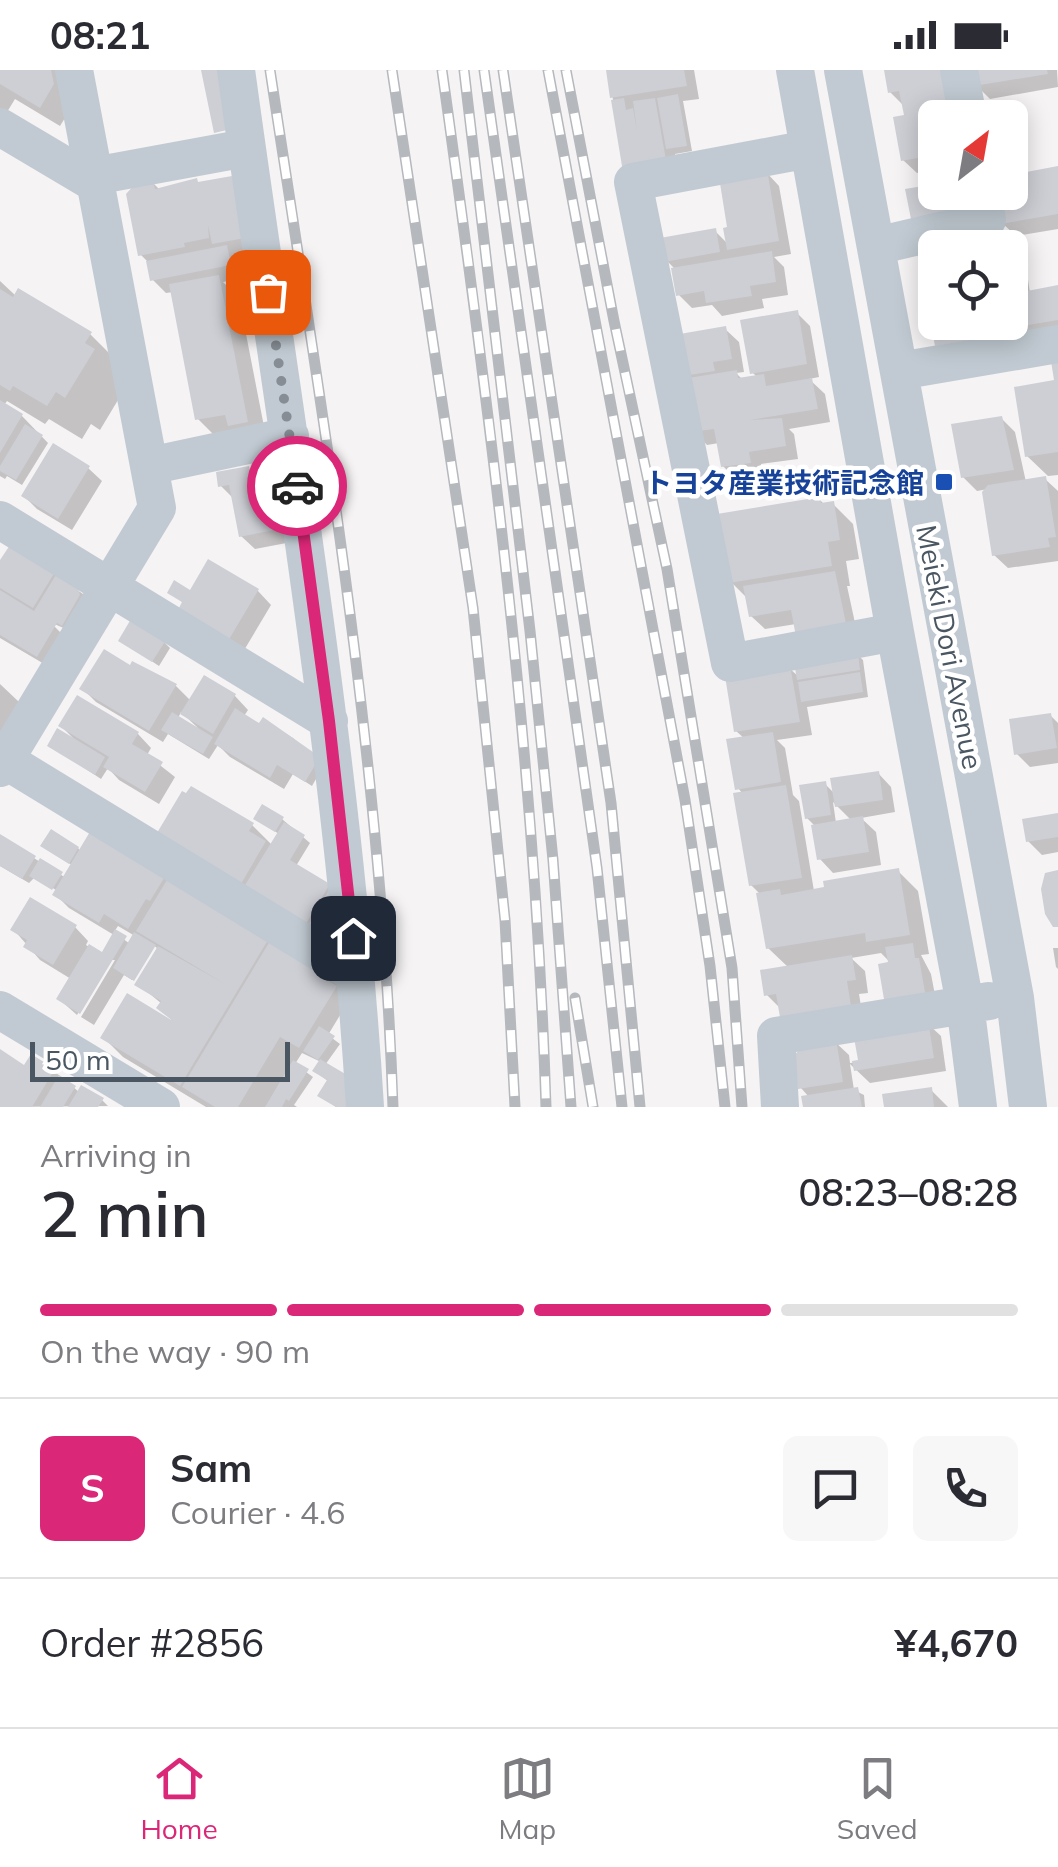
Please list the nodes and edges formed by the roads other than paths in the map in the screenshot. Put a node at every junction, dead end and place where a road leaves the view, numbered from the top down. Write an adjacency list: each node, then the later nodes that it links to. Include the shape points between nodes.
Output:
1 (74, 70): 10 (street)
2 (236, 70): 8 (street)
3 (795, 70): 9 (street, Meieki Dori Avenue)
4 (842, 70): 12 (street, Meieki Dori Avenue)
5 (959, 70): 6 (street)
6 (965, 100)
7 (0, 127): 10 (street)
8 (246, 148): 10 (street); 15 (street)
9 (809, 148): 19 (street, Meieki Dori Avenue); 19 (street, via 634,182 730,663)
10 (95, 180): 16 (street)
11 (985, 210): 12 (street, via 987,220)
12 (876, 246): 14 (street, Meieki Dori Avenue)
13 (1058, 344): 14 (street)
14 (899, 371): 23 (street, Meieki Dori Avenue)
15 (290, 436): 16 (street); 20 (street)
16 (150, 466): 18 (street, via 157,508)
17 (0, 520): 18 (street)
18 (109, 587): 20 (street); 21 (street)
19 (895, 632): 24 (street, Meieki Dori Avenue)
20 (329, 721): 22 (street)
21 (2, 762): 22 (street)
22 (356, 975): 27 (street)
23 (1014, 998): 24 (street); 30 (street, Meieki Dori Avenue)
24 (966, 1004): 28 (street, via 776,1036); 29 (street, Meieki Dori Avenue)
25 (0, 1010): 26 (street)
26 (161, 1107)
27 (365, 1107)
28 (780, 1107)
29 (978, 1107)
30 (1028, 1107)

